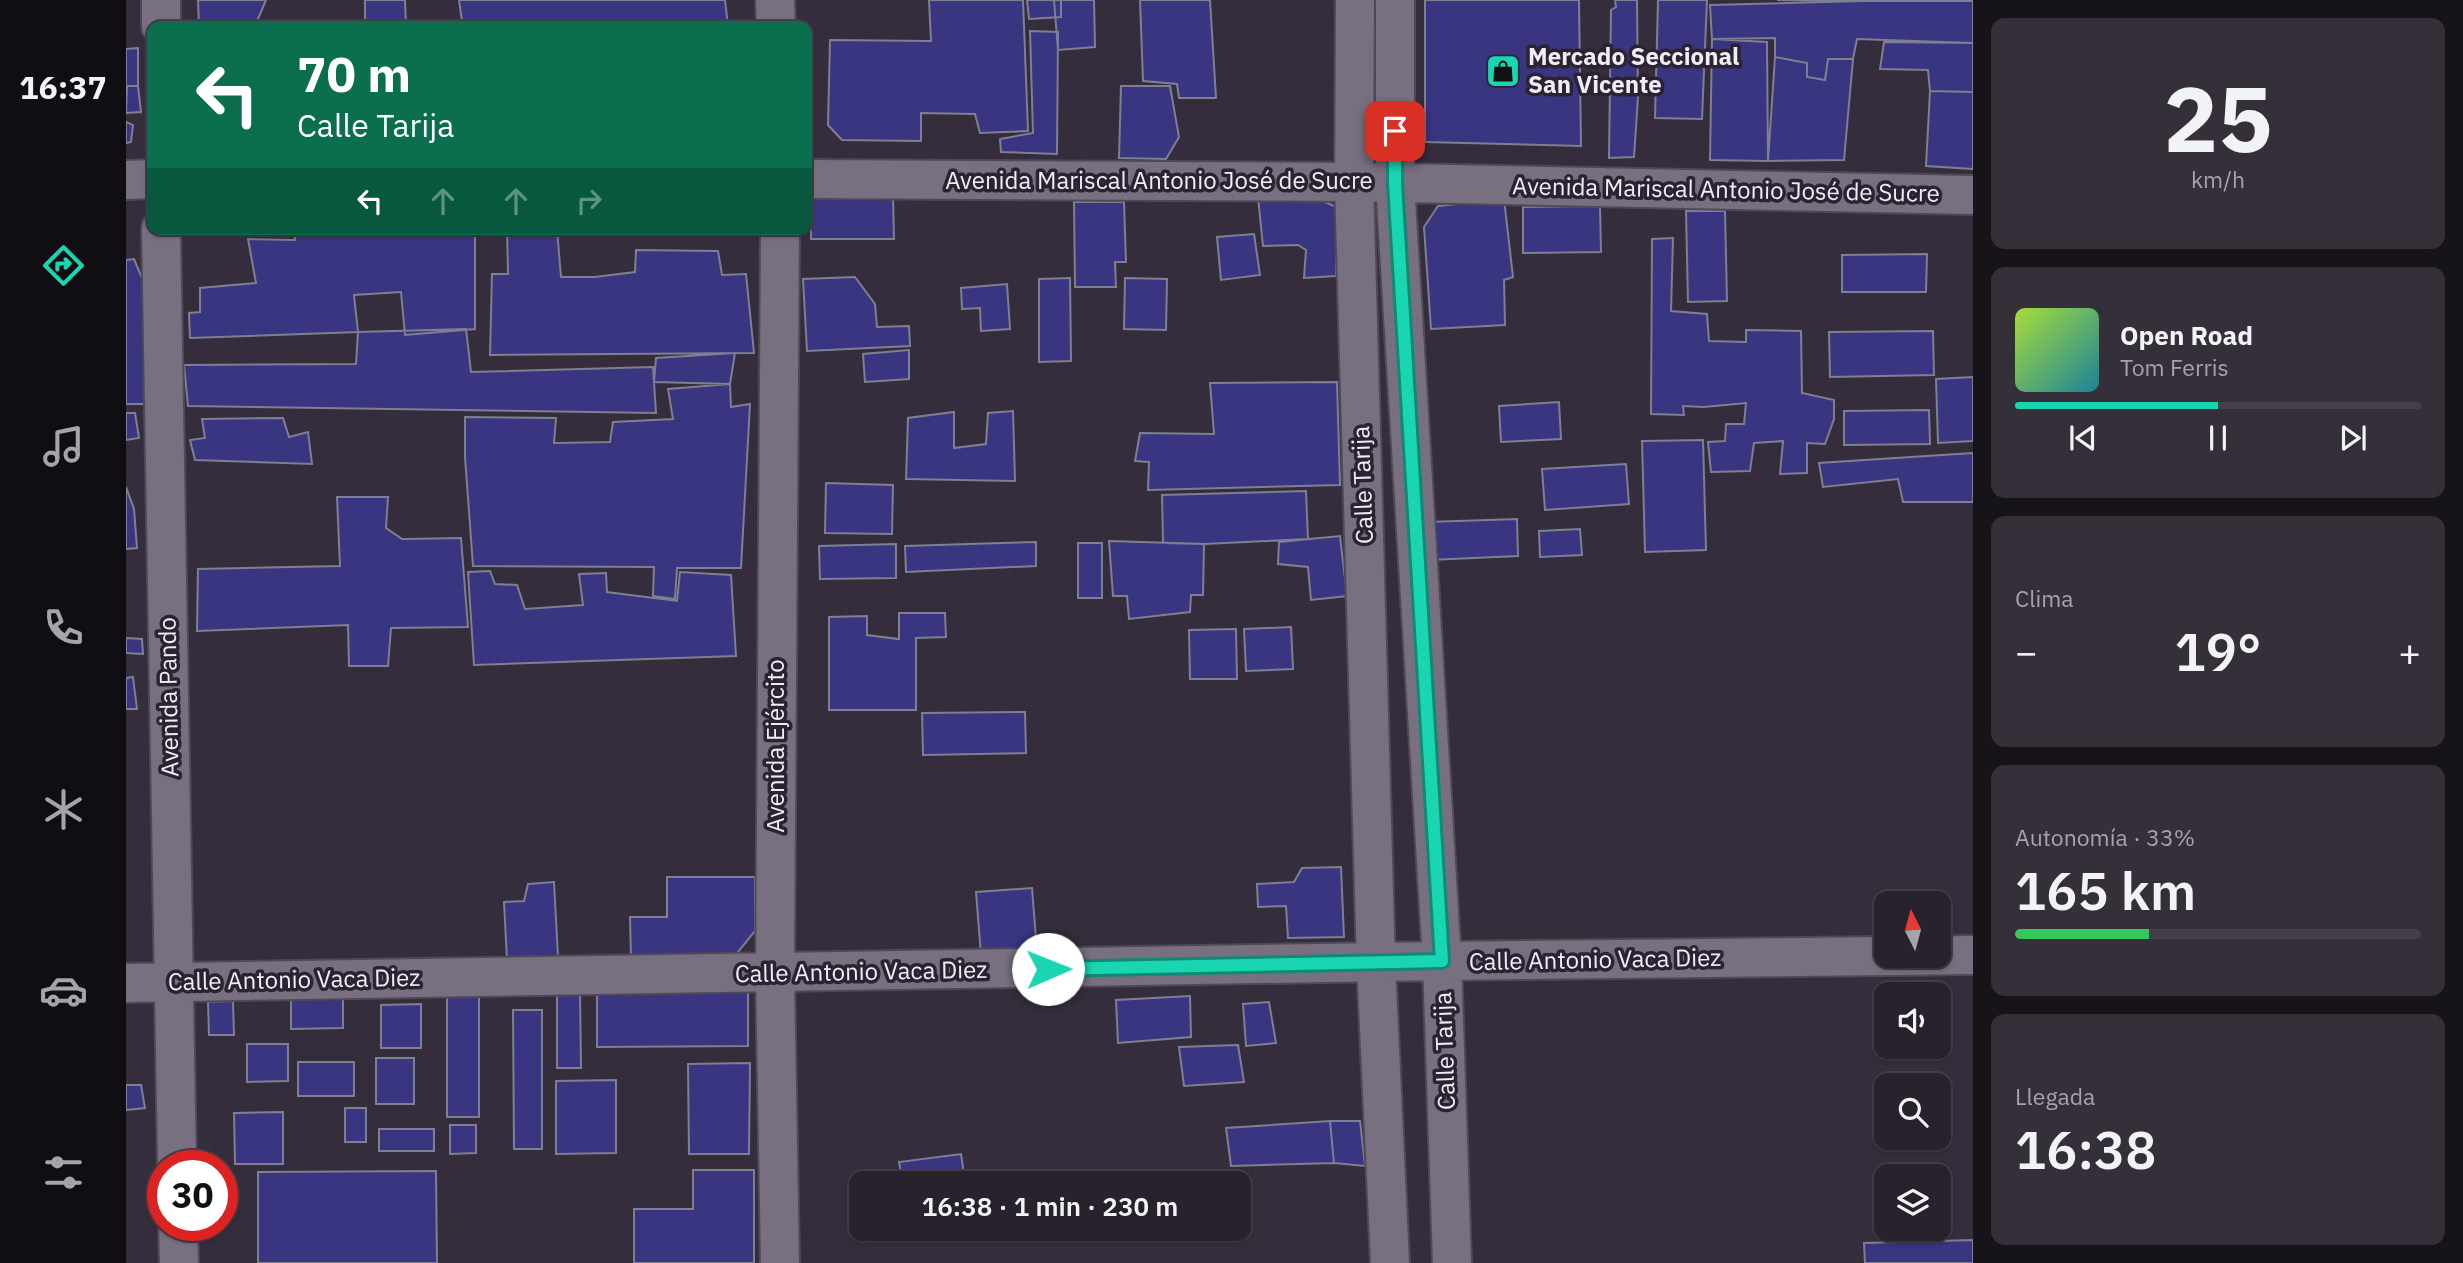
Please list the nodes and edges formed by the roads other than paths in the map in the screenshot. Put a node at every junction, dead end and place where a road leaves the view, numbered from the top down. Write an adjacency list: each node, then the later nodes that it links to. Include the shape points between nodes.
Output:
1 (161, 0): 5 (street)
2 (775, 0): 6 (street)
3 (1355, 0): 10 (street, Calle Tarija)
4 (1395, 0): 11 (street, Calle Tarija)
5 (161, 21)
6 (776, 21)
7 (147, 179): 9 (street)
8 (812, 179): 10 (street, Avenida Mariscal Antonio José de Sucre)
9 (126, 180)
10 (1354, 182): 11 (street, Avenida Mariscal Antonio José de Sucre); 17 (street, Calle Tarija)
11 (1395, 183): 12 (street, Avenida Mariscal Antonio José de Sucre); 16 (street, Calle Tarija)
12 (1973, 195)
13 (161, 235): 19 (street, Avenida Pando)
14 (780, 235): 18 (street, Avenida Ejército)
15 (1973, 955): 16 (street, Calle Antonio Vaca Diez)
16 (1442, 961): 17 (street, Calle Antonio Vaca Diez); 26 (street, Calle Tarija)
17 (1376, 964): 18 (street, Calle Antonio Vaca Diez); 25 (street, Calle Tarija)
18 (775, 973): 19 (street, Calle Antonio Vaca Diez); 24 (street, Avenida Ejército)
19 (173, 982): 20 (street, Calle Antonio Vaca Diez); 21 (street, Avenida Pando)
20 (126, 983)
21 (177, 1150)
22 (178, 1241): 23 (street)
23 (179, 1263)
24 (780, 1263)
25 (1390, 1263)
26 (1452, 1263)

